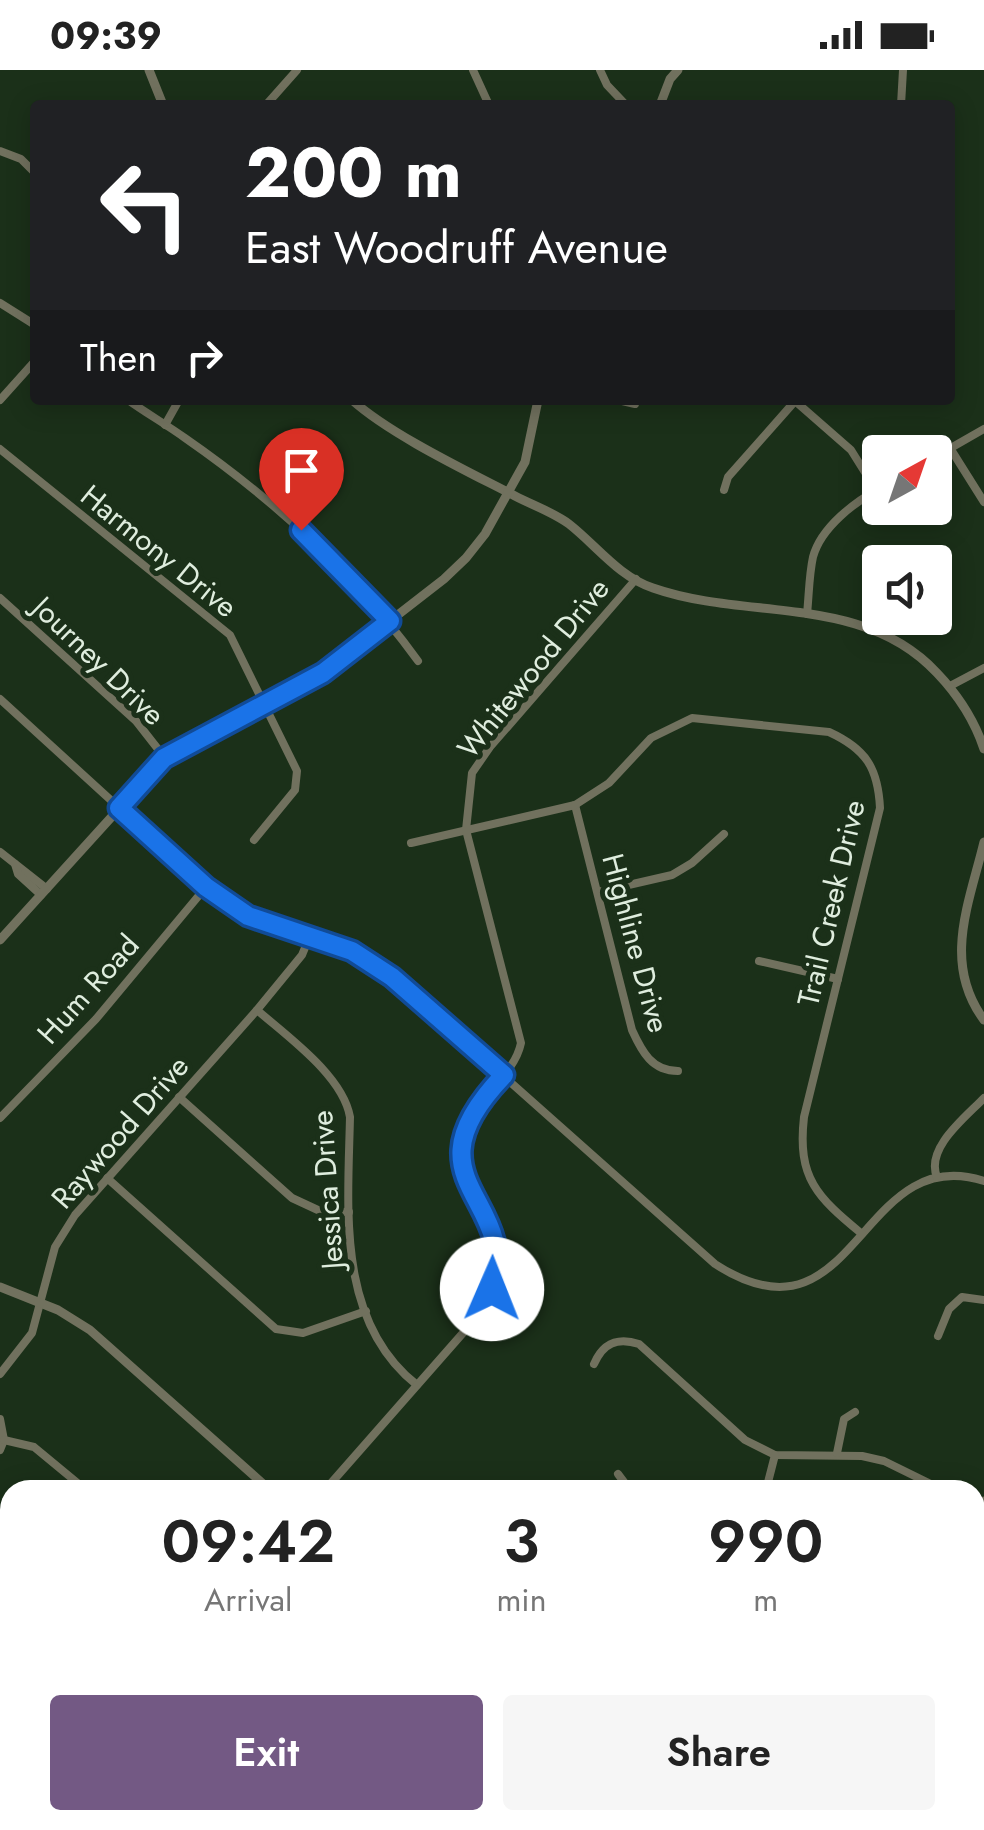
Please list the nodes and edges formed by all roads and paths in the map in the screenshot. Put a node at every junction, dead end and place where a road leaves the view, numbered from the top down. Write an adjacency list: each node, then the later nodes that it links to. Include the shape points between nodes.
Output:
1 (149, 70): 7 (street)
2 (297, 70): 8 (street)
3 (474, 70): 9 (street)
4 (600, 70): 10 (street)
5 (678, 70): 11 (street)
6 (903, 70): 12 (street)
7 (160, 100)
8 (270, 100)
9 (488, 100)
10 (621, 100)
11 (662, 100)
12 (901, 100)
13 (0, 151): 14 (street)
14 (30, 167)
15 (0, 303): 16 (street)
16 (30, 321)
17 (30, 367): 18 (street)
18 (0, 400)
19 (136, 405): 25 (street)
20 (176, 405): 25 (street)
21 (359, 405): 32 (street)
22 (537, 405): 32 (street, via 528,451)
23 (791, 405): 31 (street, via 728,476)
24 (801, 405): 30 (street)
25 (164, 424): 38 (street, via 301,530)
26 (984, 429): 27 (street)
27 (952, 447)
28 (0, 450): 43 (street, Harmony Drive, via 230,636)
29 (952, 451): 34 (street)
30 (862, 466)
31 (724, 490)
32 (506, 491): 35 (street, via 567,522); 38 (street, via 466,558)
33 (862, 499): 37 (street, via 814,555)
34 (984, 502)
35 (636, 579): 37 (street, via 706,601); 48 (street, Whitewood Drive, via 472,773)
36 (0, 598): 45 (street, Journey Drive, via 136,721)
37 (807, 614): 41 (street, via 883,632 916,652)
38 (390, 621): 39 (street); 43 (street, via 323,673)
39 (418, 661)
40 (984, 668): 41 (street)
41 (950, 686): 44 (street, via 974,718)
42 (0, 698): 47 (street)
43 (266, 706): 45 (street); 50 (street, Harmony Drive, via 297,772 295,790)
44 (984, 749)
45 (164, 758): 47 (street)
46 (575, 805): 48 (street, Trail Creek Drive); 56 (street, Highline Drive); 60 (street, Trail Creek Drive, via 610,783 651,738 692,718 829,732 848,740 872,767 880,808)
47 (119, 808): 54 (street); 55 (street)
48 (466, 830): 52 (street, Trail Creek Drive); 64 (street, Whitewood Drive, via 522,1043)
49 (724, 834): 56 (street, via 672,875)
50 (254, 840)
51 (984, 842): 62 (street, via 961,965 967,996)
52 (412, 843)
53 (0, 852): 55 (street)
54 (206, 887): 57 (street, via 248,916); 67 (street, Hum Road, via 96,1018)
55 (44, 892): 58 (street)
56 (598, 892): 63 (street, Highline Drive, via 632,1030 653,1063)
57 (309, 938): 61 (street, Raywood Drive); 64 (street, via 352,951 392,977)
58 (0, 940)
59 (759, 961): 60 (street)
60 (838, 980): 72 (street, Trail Creek Drive, via 804,1116 802,1159 828,1206)
61 (257, 1010): 65 (street, Raywood Drive); 71 (street, Jessica Drive, via 345,1098)
62 (984, 1020)
63 (678, 1071)
64 (504, 1075): 72 (street, via 737,1278 764,1287 816,1278); 80 (street, via 467,1120 461,1156 494,1242 498,1272 486,1304)
65 (179, 1098): 69 (street, Raywood Drive); 71 (street, via 292,1198 320,1211)
66 (984, 1098): 68 (street, via 936,1153)
67 (0, 1118)
68 (937, 1177): 70 (street); 72 (street, via 888,1204)
69 (108, 1178): 75 (street, Raywood Drive, via 55,1247); 76 (street, via 276,1329 302,1333)
70 (984, 1181)
71 (349, 1212): 76 (street, Jessica Drive, via 350,1256)
72 (862, 1234)
73 (0, 1287): 75 (street)
74 (984, 1300): 77 (street, via 962,1297)
75 (42, 1303): 79 (street, Raywood Drive, via 32,1333); 88 (street, via 113,1348)
76 (366, 1312): 80 (street, Jessica Drive, via 385,1353)
77 (938, 1336)
78 (594, 1364): 85 (street, via 612,1341 639,1344 745,1440)
79 (0, 1374)
80 (418, 1385): 89 (street)
81 (855, 1412): 84 (street, via 844,1418)
82 (0, 1419): 83 (street)
83 (2, 1445): 87 (street, via 36,1448)
84 (837, 1454): 85 (street); 92 (street, via 884,1462)
85 (775, 1455): 91 (street)
86 (618, 1474): 90 (street)
87 (74, 1480)
88 (259, 1480)
89 (334, 1480)
90 (622, 1480)
91 (769, 1480)
92 (922, 1480)

